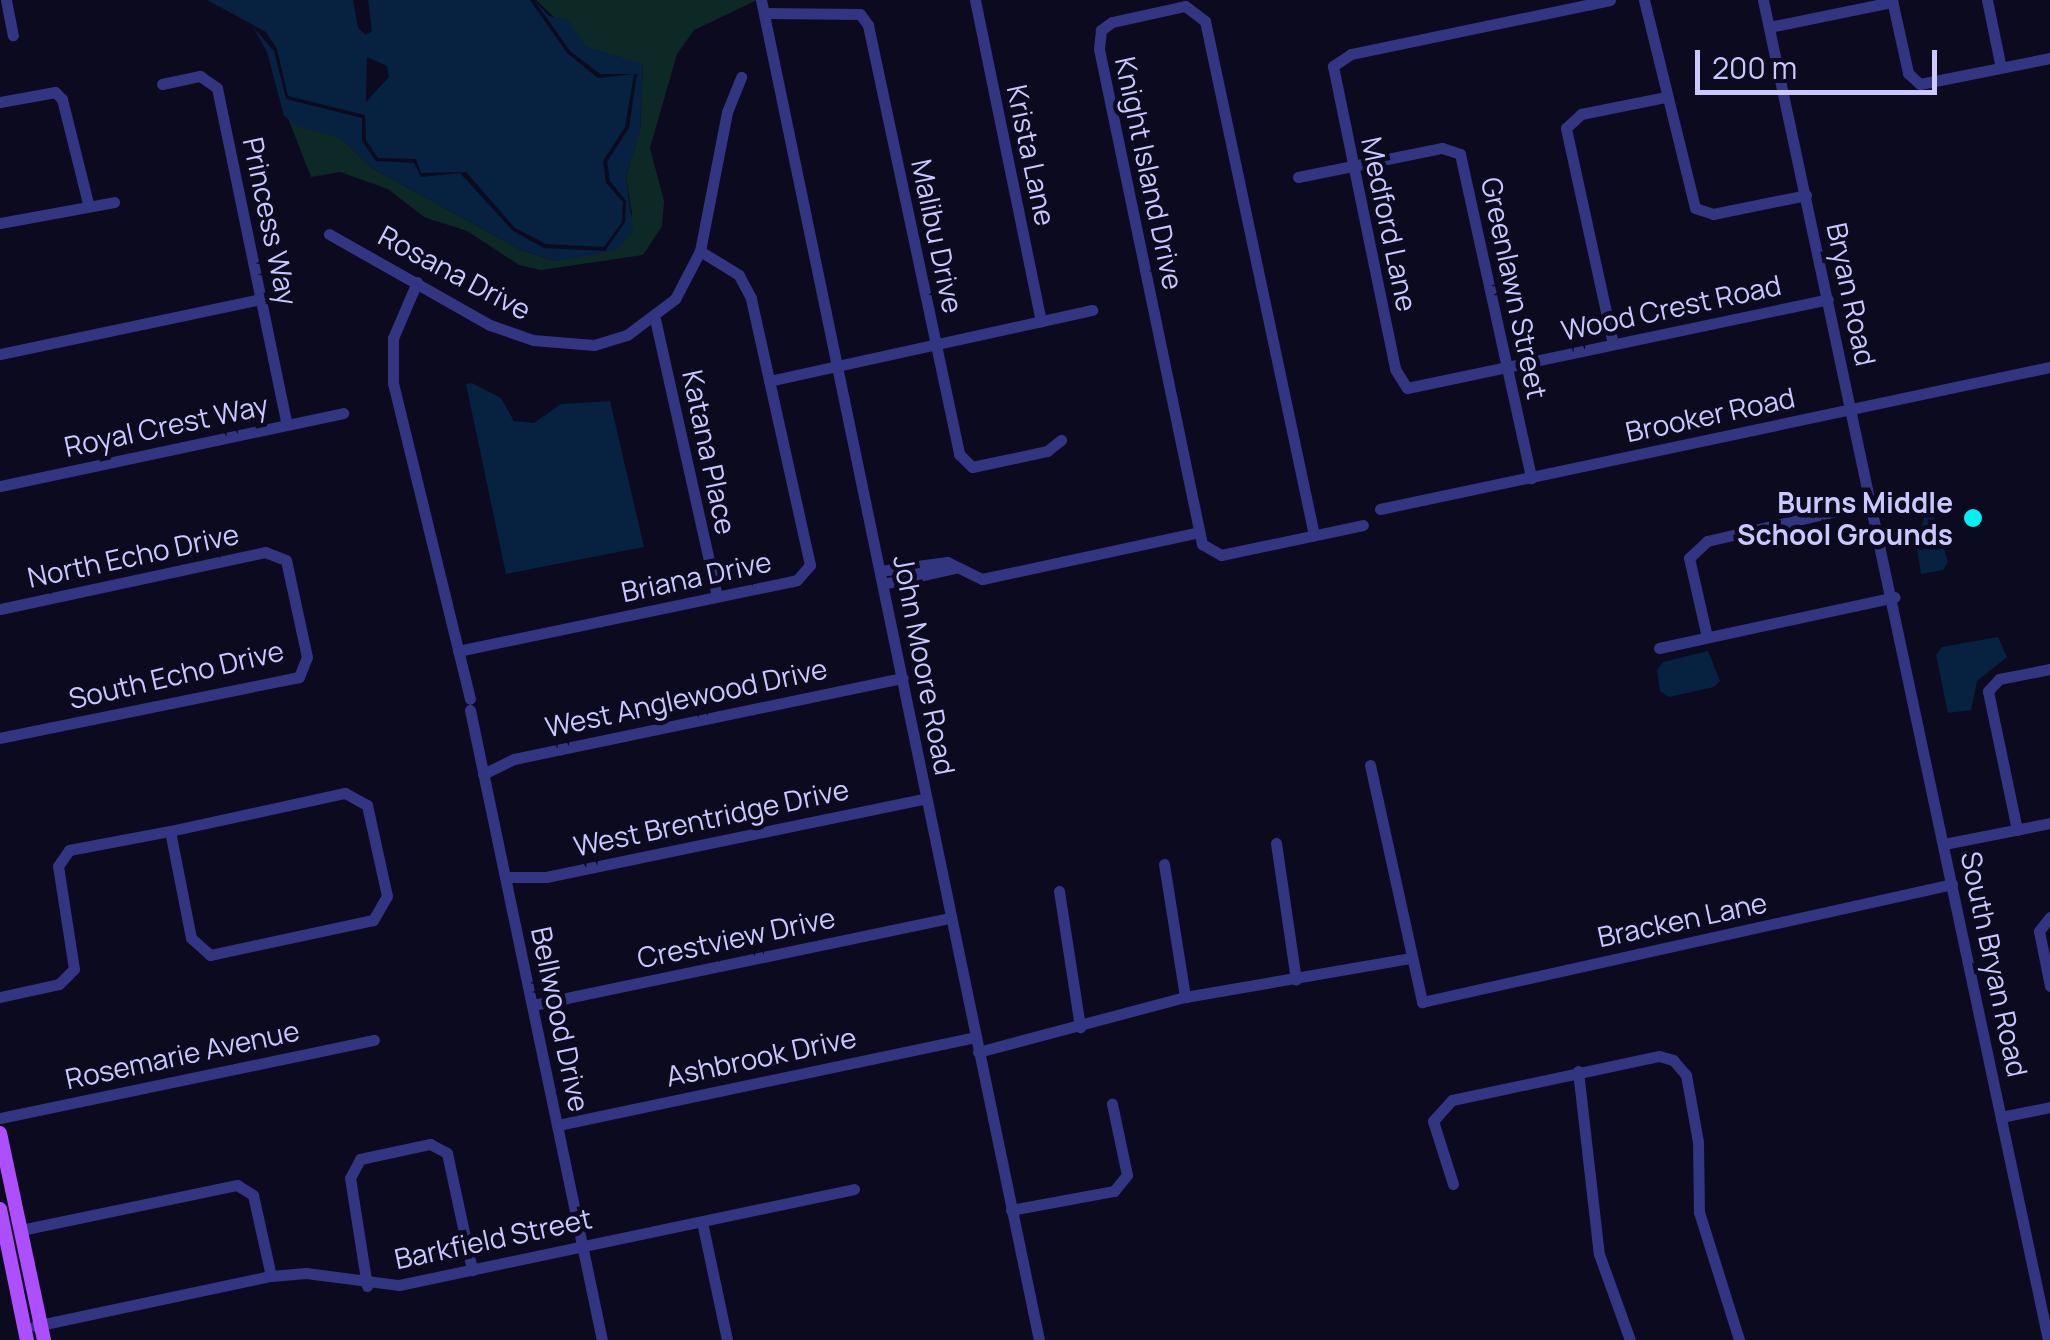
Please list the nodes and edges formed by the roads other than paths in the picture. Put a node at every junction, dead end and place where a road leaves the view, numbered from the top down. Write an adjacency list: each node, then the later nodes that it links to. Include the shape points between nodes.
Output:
1 (6, 0): 10 (street)
2 (975, 0): 30 (street, Krista Lane)
3 (1610, 0): 17 (street, Medford Lane, via 1351,54 1333,66)
4 (1644, 0): 15 (street)
5 (1764, 0): 9 (street, Bryan Road)
6 (1987, 0): 12 (street)
7 (1892, 1): 9 (street); 12 (street, via 1916,82)
8 (763, 7): 31 (street, Malibu Drive, via 860,14 868,25); 36 (street, John Moore Road)
9 (1769, 27): 19 (street, Bryan Road)
10 (14, 36)
11 (2050, 58): 12 (street)
12 (2002, 68)
13 (741, 78): 24 (street, Rosana Drive, via 727,112)
14 (162, 84): 27 (street, Princess Way, via 200,76 217,88)
15 (1666, 97): 19 (street, via 1698,211 1713,214); 32 (street, via 1581,114 1566,128)
16 (0, 102): 21 (street, via 55,92 62,99)
17 (1351, 166): 18 (street, Greenlawn Street); 35 (street, Greenlawn Street, via 1442,148 1460,154); 38 (street, Medford Lane, via 1395,369)
18 (1298, 177)
19 (1806, 195): 26 (street, Bryan Road)
20 (114, 202): 21 (street)
21 (88, 203): 22 (street)
22 (0, 223)
23 (329, 234): 25 (street, Rosana Drive)
24 (700, 251): 29 (street, Rosana Drive, via 675,299); 37 (street, Briana Drive, via 721,260 745,287)
25 (417, 282): 29 (street, Rosana Drive, via 490,325 560,346 594,345); 57 (street, Bellwood Drive, via 393,338 393,383)
26 (1828, 299): 32 (street, Wood Crest Road); 39 (street, Bryan Road)
27 (262, 300): 33 (street); 41 (street, Princess Way)
28 (1092, 310): 30 (street)
29 (655, 319): 51 (street, Katana Place)
30 (1041, 321): 31 (street)
31 (935, 344): 36 (street); 42 (street, Malibu Drive, via 958,454 972,467 1048,451)
32 (1613, 344): 35 (street, Wood Crest Road)
33 (0, 354)
34 (2050, 366): 39 (street, Brooker Road)
35 (1506, 367): 38 (street, Wood Crest Road); 43 (street, Greenlawn Street)
36 (837, 369): 37 (street); 50 (street, John Moore Road)
37 (768, 381): 51 (street, Briana Drive, via 810,565 797,580)
38 (1407, 388)
39 (1852, 409): 43 (street, Brooker Road); 45 (street, Bryan Road)
40 (343, 413): 41 (street, Royal Crest Way)
41 (288, 424): 44 (street, Royal Crest Way)
42 (1061, 440)
43 (1531, 478): 46 (street, Brooker Road)
44 (0, 486)
45 (1872, 503): 52 (street, Bryan Road); 55 (street, via 1707,541 1689,558)
46 (1380, 509)
47 (1363, 525): 49 (street)
48 (1198, 532): 49 (street, via 1207,551 1221,555); 49 (street, Knight Island Drive, via 1098,36 1112,22 1186,6 1205,21); 50 (street, via 982,578 955,568)
49 (1314, 535)
50 (882, 578): 59 (street, John Moore Road)
51 (716, 596): 57 (street, Briana Drive)
52 (1894, 597): 55 (street); 68 (street, South Bryan Road)
53 (0, 609): 54 (street, North Echo Drive, via 265,552 286,560)
54 (296, 609): 60 (street, South Echo Drive, via 307,657 299,676)
55 (1707, 637): 56 (street)
56 (1659, 648)
57 (458, 652): 62 (street, Bellwood Drive)
58 (2050, 669): 66 (street, via 1999,680 1988,691)
59 (902, 678): 62 (street, West Anglewood Drive, via 514,759); 63 (street, John Moore Road)
60 (0, 738)
61 (1370, 766): 75 (street)
62 (483, 774): 70 (street, Bellwood Drive)
63 (926, 798): 70 (street, West Brentridge Drive, via 546,877); 74 (street, John Moore Road)
64 (2050, 823): 66 (street)
65 (170, 830): 65 (street, via 346,793 367,805 386,896 373,920 210,955 191,938); 78 (street, via 69,850 58,866 74,969 58,984)
66 (2016, 830): 68 (street)
67 (1276, 843): 76 (street)
68 (1944, 844): 71 (street, South Bryan Road)
69 (1164, 864): 79 (street)
70 (506, 877): 80 (street, Bellwood Drive)
71 (1952, 884): 75 (street, Bracken Lane, via 1422,1002); 88 (street, South Bryan Road)
72 (1059, 891): 81 (street)
73 (2050, 917): 77 (street, via 2039,931)
74 (950, 918): 80 (street, Crestview Drive); 82 (street, John Moore Road)
75 (1410, 958): 76 (street)
76 (1296, 980): 79 (street)
77 (2050, 986)
78 (0, 997)
79 (1185, 997): 81 (street)
80 (533, 1005): 90 (street, Bellwood Drive)
81 (1080, 1027): 84 (street)
82 (974, 1037): 84 (street, John Moore Road); 90 (street, Ashbrook Drive)
83 (374, 1040): 89 (street, Rosemarie Avenue)
84 (978, 1052): 95 (street, John Moore Road)
85 (1578, 1071): 92 (street, via 1452,1100 1433,1121); 107 (street, via 1599,1254); 108 (street, via 1658,1056 1673,1060 1686,1075 1698,1142 1699,1212)
86 (1112, 1104): 95 (street, via 1127,1176 1114,1191)
87 (2050, 1106): 88 (street)
88 (2001, 1117): 109 (street, South Bryan Road)
89 (0, 1118)
90 (558, 1125): 98 (street, Bellwood Drive)
91 (0, 1133): 97 (main road)
92 (1453, 1184)
93 (854, 1189): 96 (street, Barkfield Street)
94 (0, 1209): 103 (main road)
95 (1011, 1210): 106 (street, John Moore Road)
96 (702, 1222): 98 (street, Barkfield Street); 105 (street)
97 (21, 1230): 100 (street, via 237,1185 252,1195); 102 (main road)
98 (582, 1245): 99 (street, Barkfield Street); 104 (street, Bellwood Drive)
99 (472, 1270): 101 (street, Barkfield Street); 101 (street, via 448,1153 430,1144 360,1159 350,1178)
100 (270, 1276): 101 (street, Barkfield Street, via 306,1273); 102 (street, Barkfield Street)
101 (367, 1286)
102 (42, 1333): 103 (street, Barkfield Street)
103 (26, 1334)
104 (602, 1340)
105 (727, 1340)
106 (1039, 1340)
107 (1630, 1340)
108 (1738, 1340)
109 (2048, 1340)

